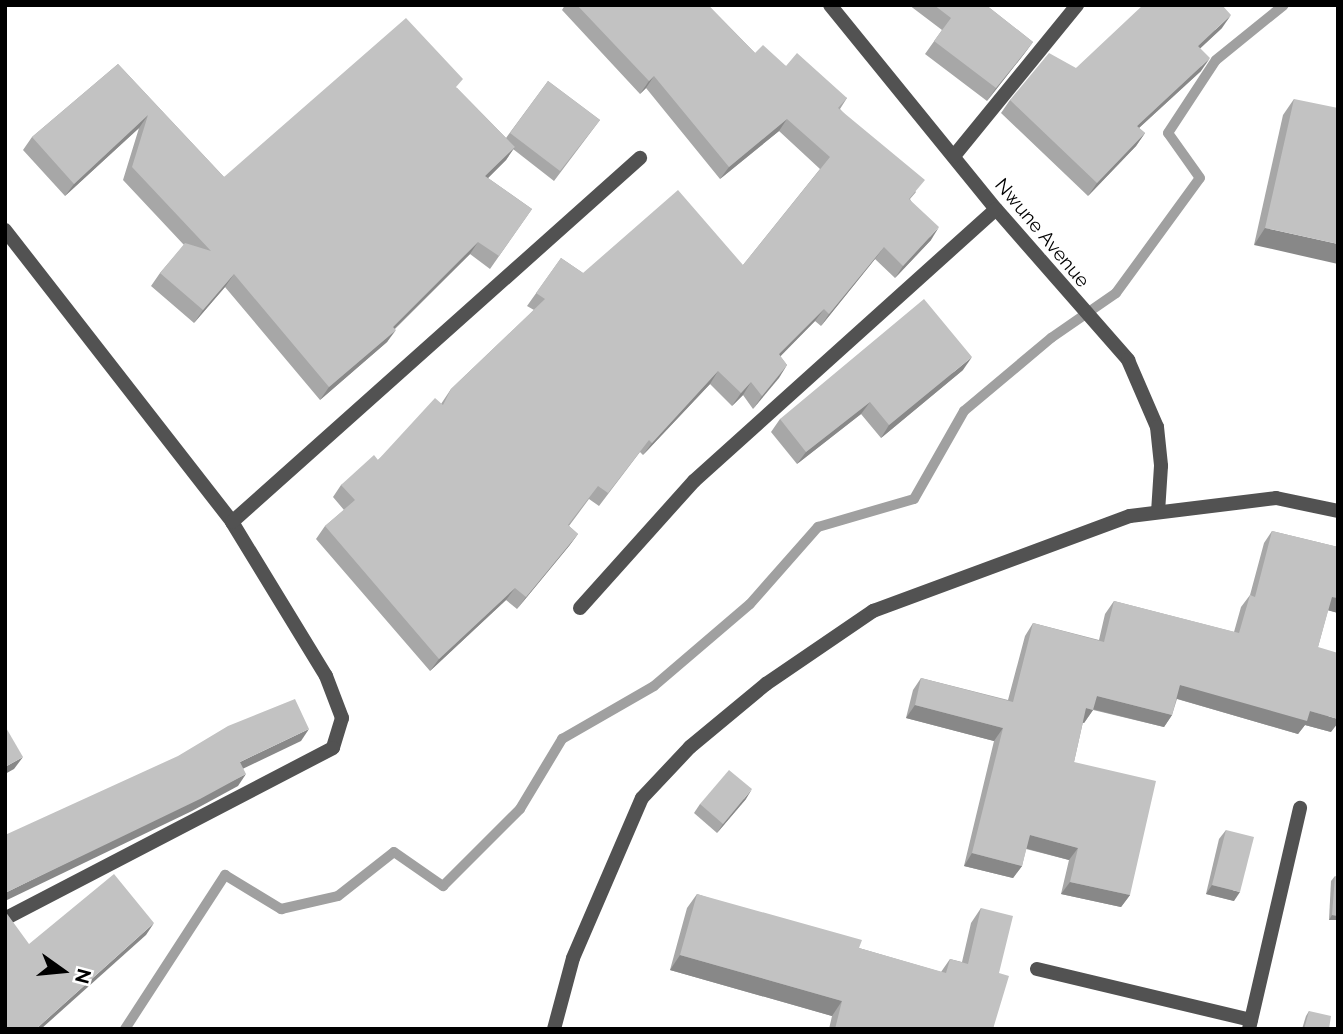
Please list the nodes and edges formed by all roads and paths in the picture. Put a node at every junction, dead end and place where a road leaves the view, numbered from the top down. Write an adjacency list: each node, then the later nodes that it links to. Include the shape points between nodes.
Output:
1 (830, 5): 3 (street, Nwune Avenue)
2 (1077, 5): 3 (street)
3 (954, 156): 5 (street, Nwune Avenue)
4 (640, 158): 9 (street)
5 (996, 209): 8 (street, Nwune Avenue, via 1128,360 1157,427 1161,466); 10 (street, via 694,481)
6 (5, 230): 9 (street)
7 (1338, 511): 8 (street, via 1276,498)
8 (1158, 512): 15 (street, via 1130,516 873,611 766,684 690,747 642,798 573,958)
9 (232, 522): 12 (street, via 326,676 342,718 333,748)
10 (580, 608)
11 (1300, 808): 14 (street)
12 (10, 916)
13 (1037, 969): 14 (street)
14 (1250, 1025)
15 (554, 1029)

